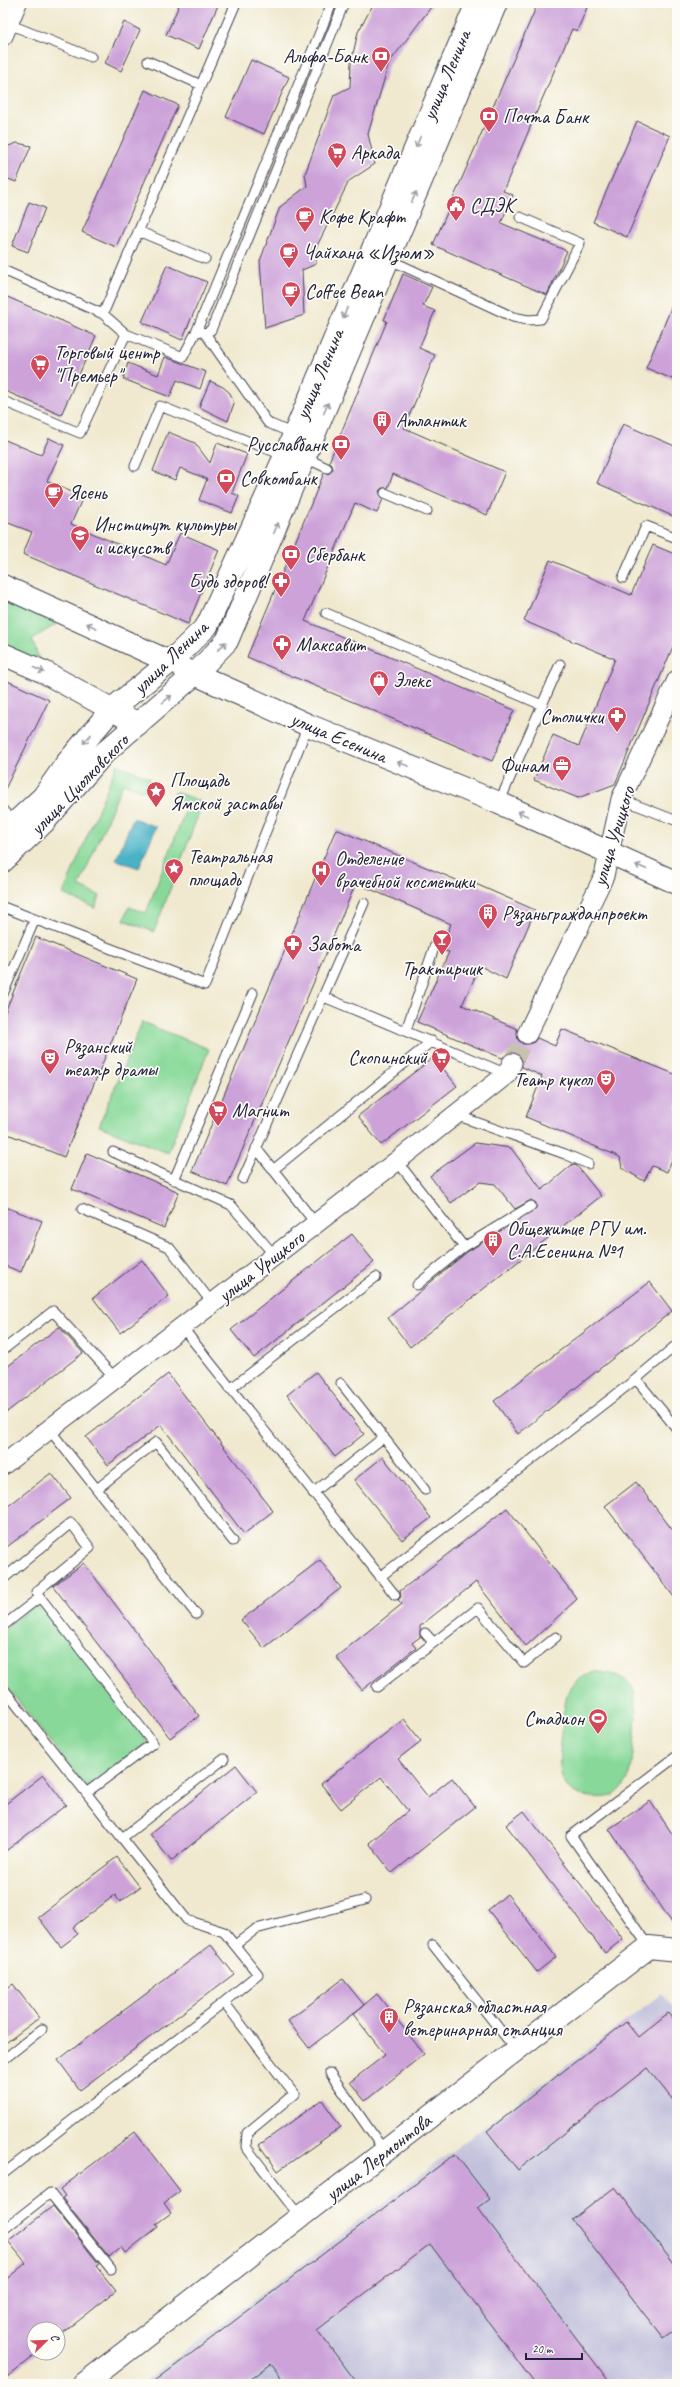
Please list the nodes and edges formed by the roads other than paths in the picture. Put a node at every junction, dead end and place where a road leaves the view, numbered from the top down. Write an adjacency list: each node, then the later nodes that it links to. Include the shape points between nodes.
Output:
1 (17, 3): 7 (street)
2 (236, 3): 10 (lane)
3 (332, 3): 17 (lane)
4 (344, 3): 17 (lane, via 211,330)
5 (477, 3): 20 (main road, улица Ленина, one-way to 20)
6 (496, 3): 14 (main road, улица Ленина, one-way to 6)
7 (5, 28): 8 (lane)
8 (91, 57)
9 (148, 61): 10 (lane)
10 (201, 84): 12 (lane)
11 (520, 217): 14 (lane, via 580,244 541,319 513,317)
12 (138, 231): 13 (lane); 16 (lane)
13 (204, 259)
14 (388, 259): 21 (main road, улица Ленина, one-way to 14)
15 (3, 270): 16 (lane)
16 (103, 314): 18 (lane)
17 (201, 332): 18 (lane, via 183,356); 20 (lane, via 268,423)
18 (126, 334): 19 (lane, via 80,433)
19 (3, 401)
20 (294, 434): 21 (main road, улица Ленина)
21 (295, 457): 22 (lane, via 160,406); 23 (lane); 31 (main road, улица Ленина, via 207,626); 33 (main road, улица Ленина, one-way to 21, via 227,641)
22 (135, 466)
23 (326, 468)
24 (385, 493): 25 (lane)
25 (427, 511)
26 (677, 538): 27 (lane, via 646,526)
27 (624, 578)
28 (3, 586): 31 (main road, улица Есенина, one-way to 28)
29 (326, 613): 35 (lane)
30 (3, 654): 36 (main road, one-way to 36, via 44,672)
31 (170, 662): 33 (main road, улица Есенина); 36 (main road, улица Ленина)
32 (560, 664): 35 (lane)
33 (195, 674): 37 (main road, улица Циолковского, one-way to 33); 38 (main road, улица Есенина)
34 (677, 680): 39 (street, улица Урицкого)
35 (542, 705): 40 (lane)
36 (112, 709): 37 (main road, улица Циолковского); 42 (main road, улица Циолковского, one-way to 42, via 66,764 43,797)
37 (138, 724): 44 (main road, улица Циолковского, via 104,753 43,823)
38 (305, 733): 40 (main road, улица Есенина, one-way to 38); 48 (lane, via 205,985)
39 (621, 799): 41 (lane); 43 (street, улица Урицкого, via 614,820)
40 (499, 803): 43 (main road, улица Есенина, one-way to 40)
41 (677, 821)
42 (7, 822)
43 (609, 854): 45 (main road, улица Есенина, one-way to 43); 54 (street, улица Урицкого, via 604,876)
44 (3, 861)
45 (677, 883)
46 (364, 903): 52 (lane)
47 (3, 907): 48 (lane)
48 (35, 919): 51 (lane)
49 (437, 939): 53 (lane)
50 (253, 992): 63 (lane)
51 (3, 994)
52 (324, 996): 53 (lane); 58 (lane)
53 (406, 1030): 55 (lane)
54 (527, 1034)
55 (432, 1041): 56 (lane); 62 (lane)
56 (510, 1068): 57 (street, улица Урицкого)
57 (456, 1115): 60 (street, улица Урицкого); 61 (lane)
58 (256, 1148): 62 (lane); 64 (lane)
59 (113, 1152): 63 (lane)
60 (398, 1161): 67 (street, улица Урицкого); 68 (lane)
61 (588, 1164)
62 (273, 1170): 67 (lane)
63 (174, 1180): 69 (lane, via 231,1205)
64 (243, 1180)
65 (531, 1206): 68 (lane)
66 (82, 1209): 72 (lane, via 169,1247)
67 (316, 1224): 69 (street, улица Урицкого)
68 (464, 1247): 71 (lane)
69 (275, 1256): 72 (street, улица Урицкого)
70 (376, 1277): 79 (lane)
71 (417, 1285)
72 (212, 1303): 73 (street, улица Урицкого)
73 (182, 1327): 76 (street, улица Урицкого); 79 (lane)
74 (674, 1347): 77 (lane)
75 (3, 1350): 76 (lane, via 53,1311)
76 (115, 1378): 80 (street, улица Урицкого)
77 (636, 1379): 81 (lane); 88 (lane)
78 (341, 1382): 82 (lane)
79 (230, 1389): 86 (lane)
80 (49, 1429): 83 (street, улица Урицкого); 84 (lane)
81 (677, 1429)
82 (384, 1437): 85 (lane); 86 (lane)
83 (3, 1465)
84 (97, 1489): 87 (lane, via 156,1442); 92 (lane)
85 (425, 1490)
86 (313, 1493): 88 (lane)
87 (233, 1541)
88 (380, 1577): 90 (lane)
89 (3, 1579): 91 (lane, via 71,1523 90,1548 36,1592)
90 (395, 1595)
91 (40, 1597): 93 (lane); 101 (lane, via 153,1743)
92 (196, 1614)
93 (3, 1626)
94 (425, 1633): 96 (lane)
95 (556, 1637): 96 (lane, via 524,1663 478,1608)
96 (433, 1642): 97 (lane)
97 (377, 1687)
98 (3, 1688): 101 (lane)
99 (677, 1756): 106 (lane, via 571,1836)
100 (224, 1759): 102 (lane)
101 (86, 1793): 102 (lane)
102 (122, 1838): 104 (lane, via 187,1920 224,1932)
103 (365, 1900): 104 (lane, via 256,1929)
104 (234, 1945): 108 (lane, via 258,1974)
105 (433, 1945): 110 (lane)
106 (649, 1947): 107 (main road); 110 (main road, улица Лермонтова)
107 (677, 1950)
108 (224, 2002): 114 (lane); 115 (lane, via 294,2094 247,2133 246,2147)
109 (42, 2029): 111 (lane)
110 (516, 2050): 113 (main road, улица Лермонтова)
111 (3, 2060)
112 (330, 2073): 113 (lane)
113 (384, 2152): 115 (main road, улица Лермонтова)
114 (5, 2169)
115 (300, 2217): 118 (main road, улица Лермонтова)
116 (3, 2230): 117 (lane, via 50,2193)
117 (111, 2269)
118 (84, 2384)

